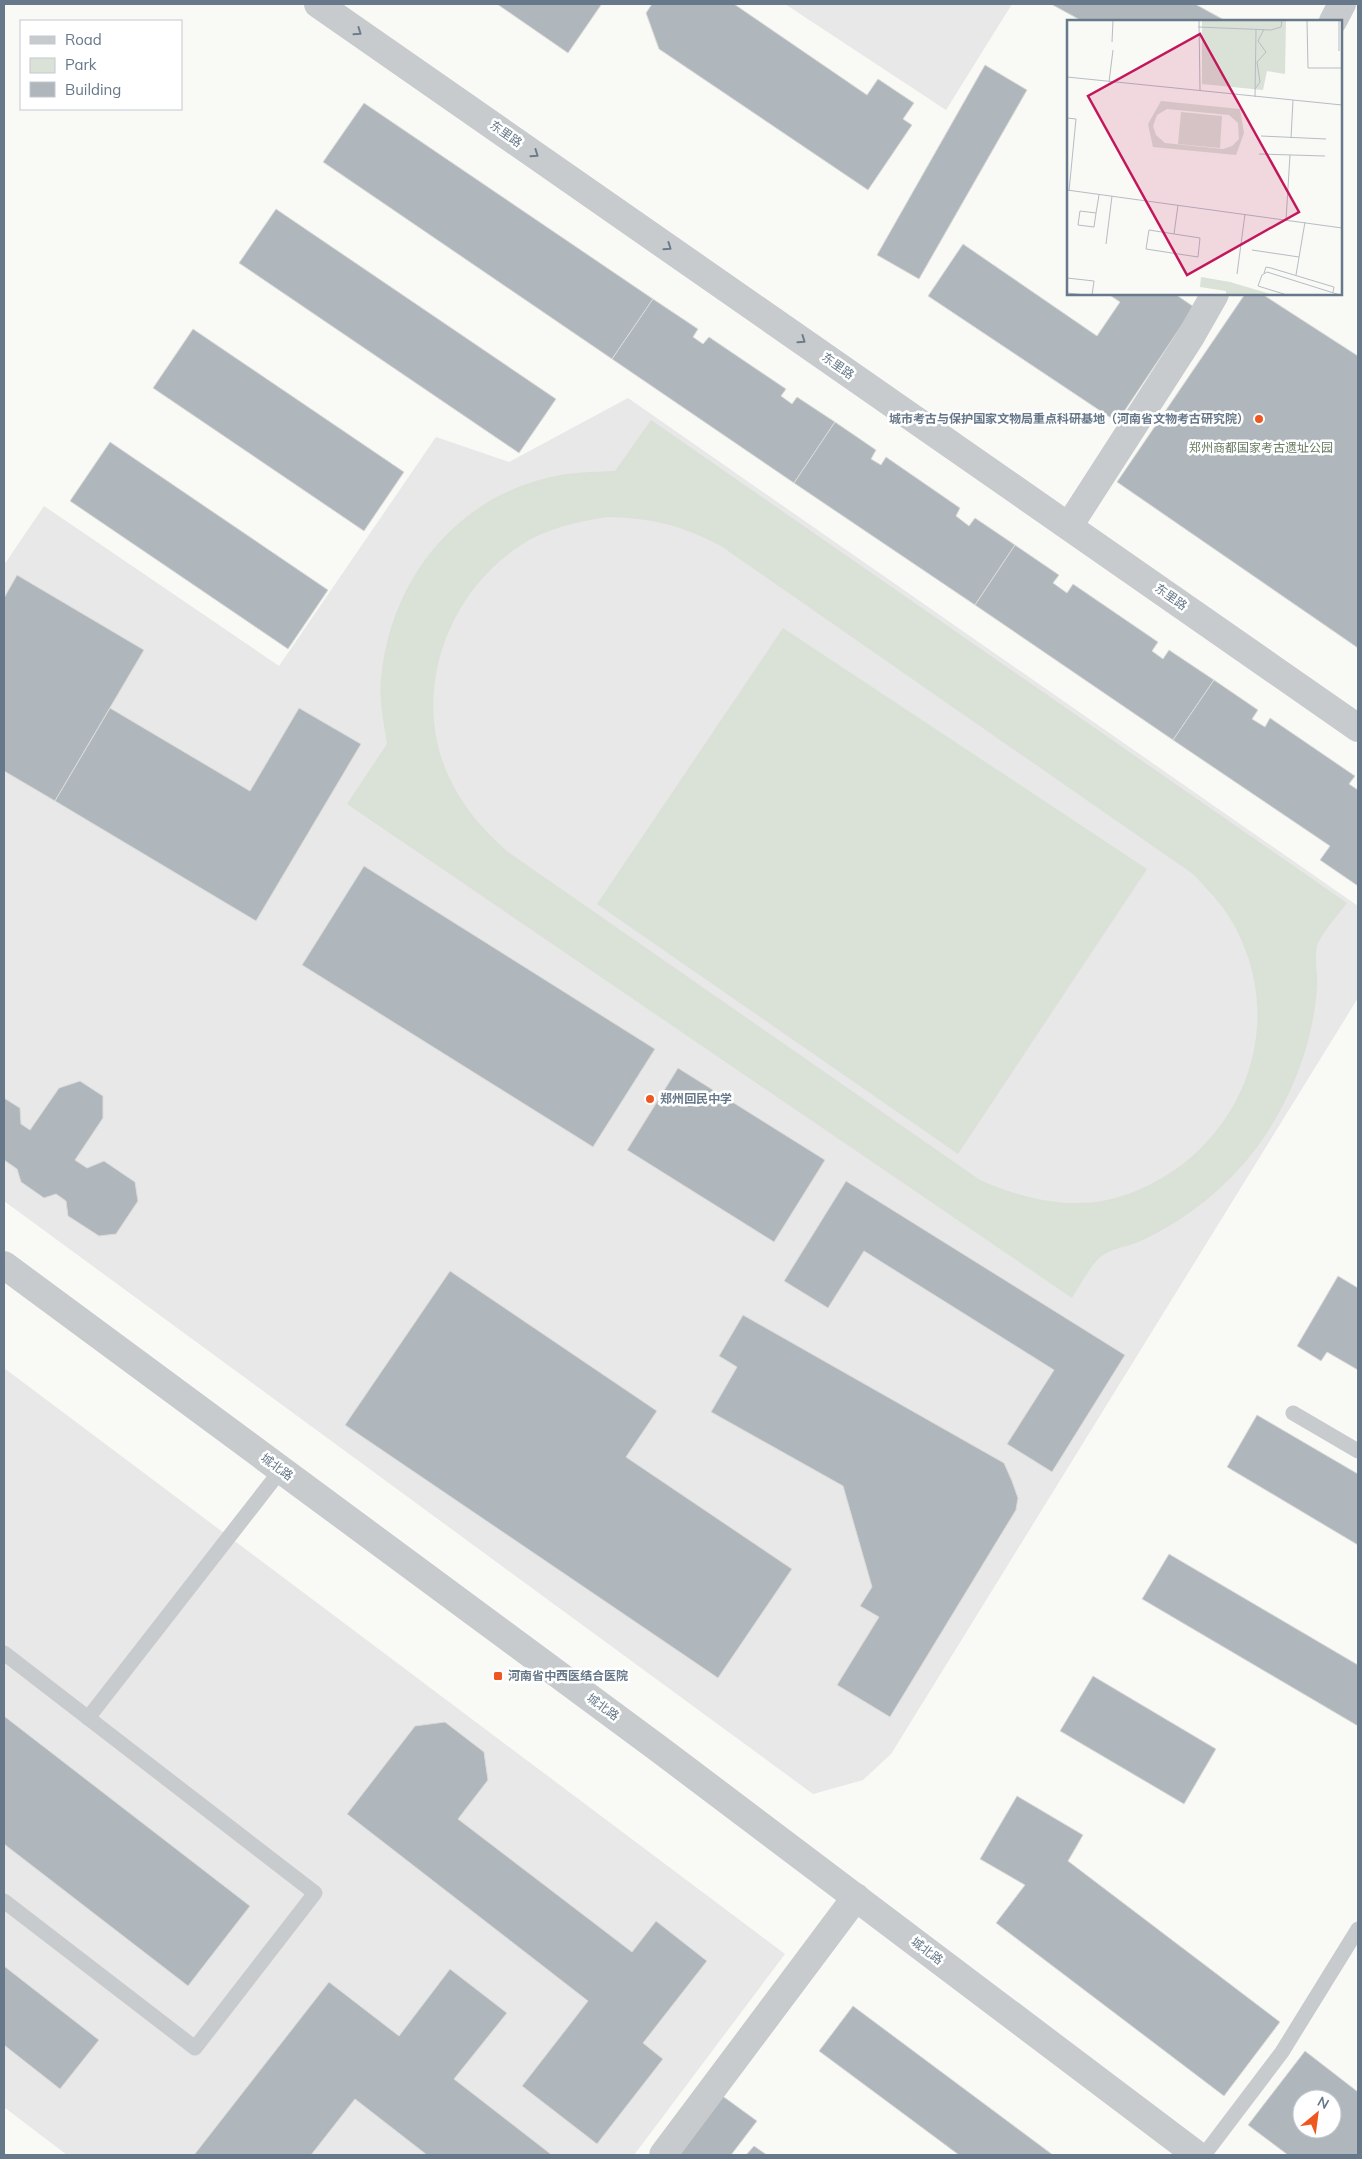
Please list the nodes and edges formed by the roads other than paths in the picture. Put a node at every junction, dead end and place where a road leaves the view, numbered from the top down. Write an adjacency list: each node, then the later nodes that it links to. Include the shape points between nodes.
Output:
1 (318, 4): 5 (street, 东里路, one-way to 5)
2 (1342, 4): 3 (street)
3 (1334, 20)
4 (1214, 295): 5 (street)
5 (1069, 526): 6 (street, 东里路)
6 (1358, 728)
7 (4, 1265): 10 (street, 城北路)
8 (1293, 1413): 9 (lane)
9 (1358, 1451)
10 (280, 1470): 12 (lane); 13 (street, 城北路)
11 (4, 1653): 12 (lane)
12 (88, 1718): 14 (lane, via 314,1893 194,2048)
13 (856, 1897): 16 (street); 17 (street, 城北路)
14 (4, 1901)
15 (1358, 1929): 18 (lane, via 1282,2052)
16 (663, 2155)
17 (1198, 2155)
18 (1204, 2155)

